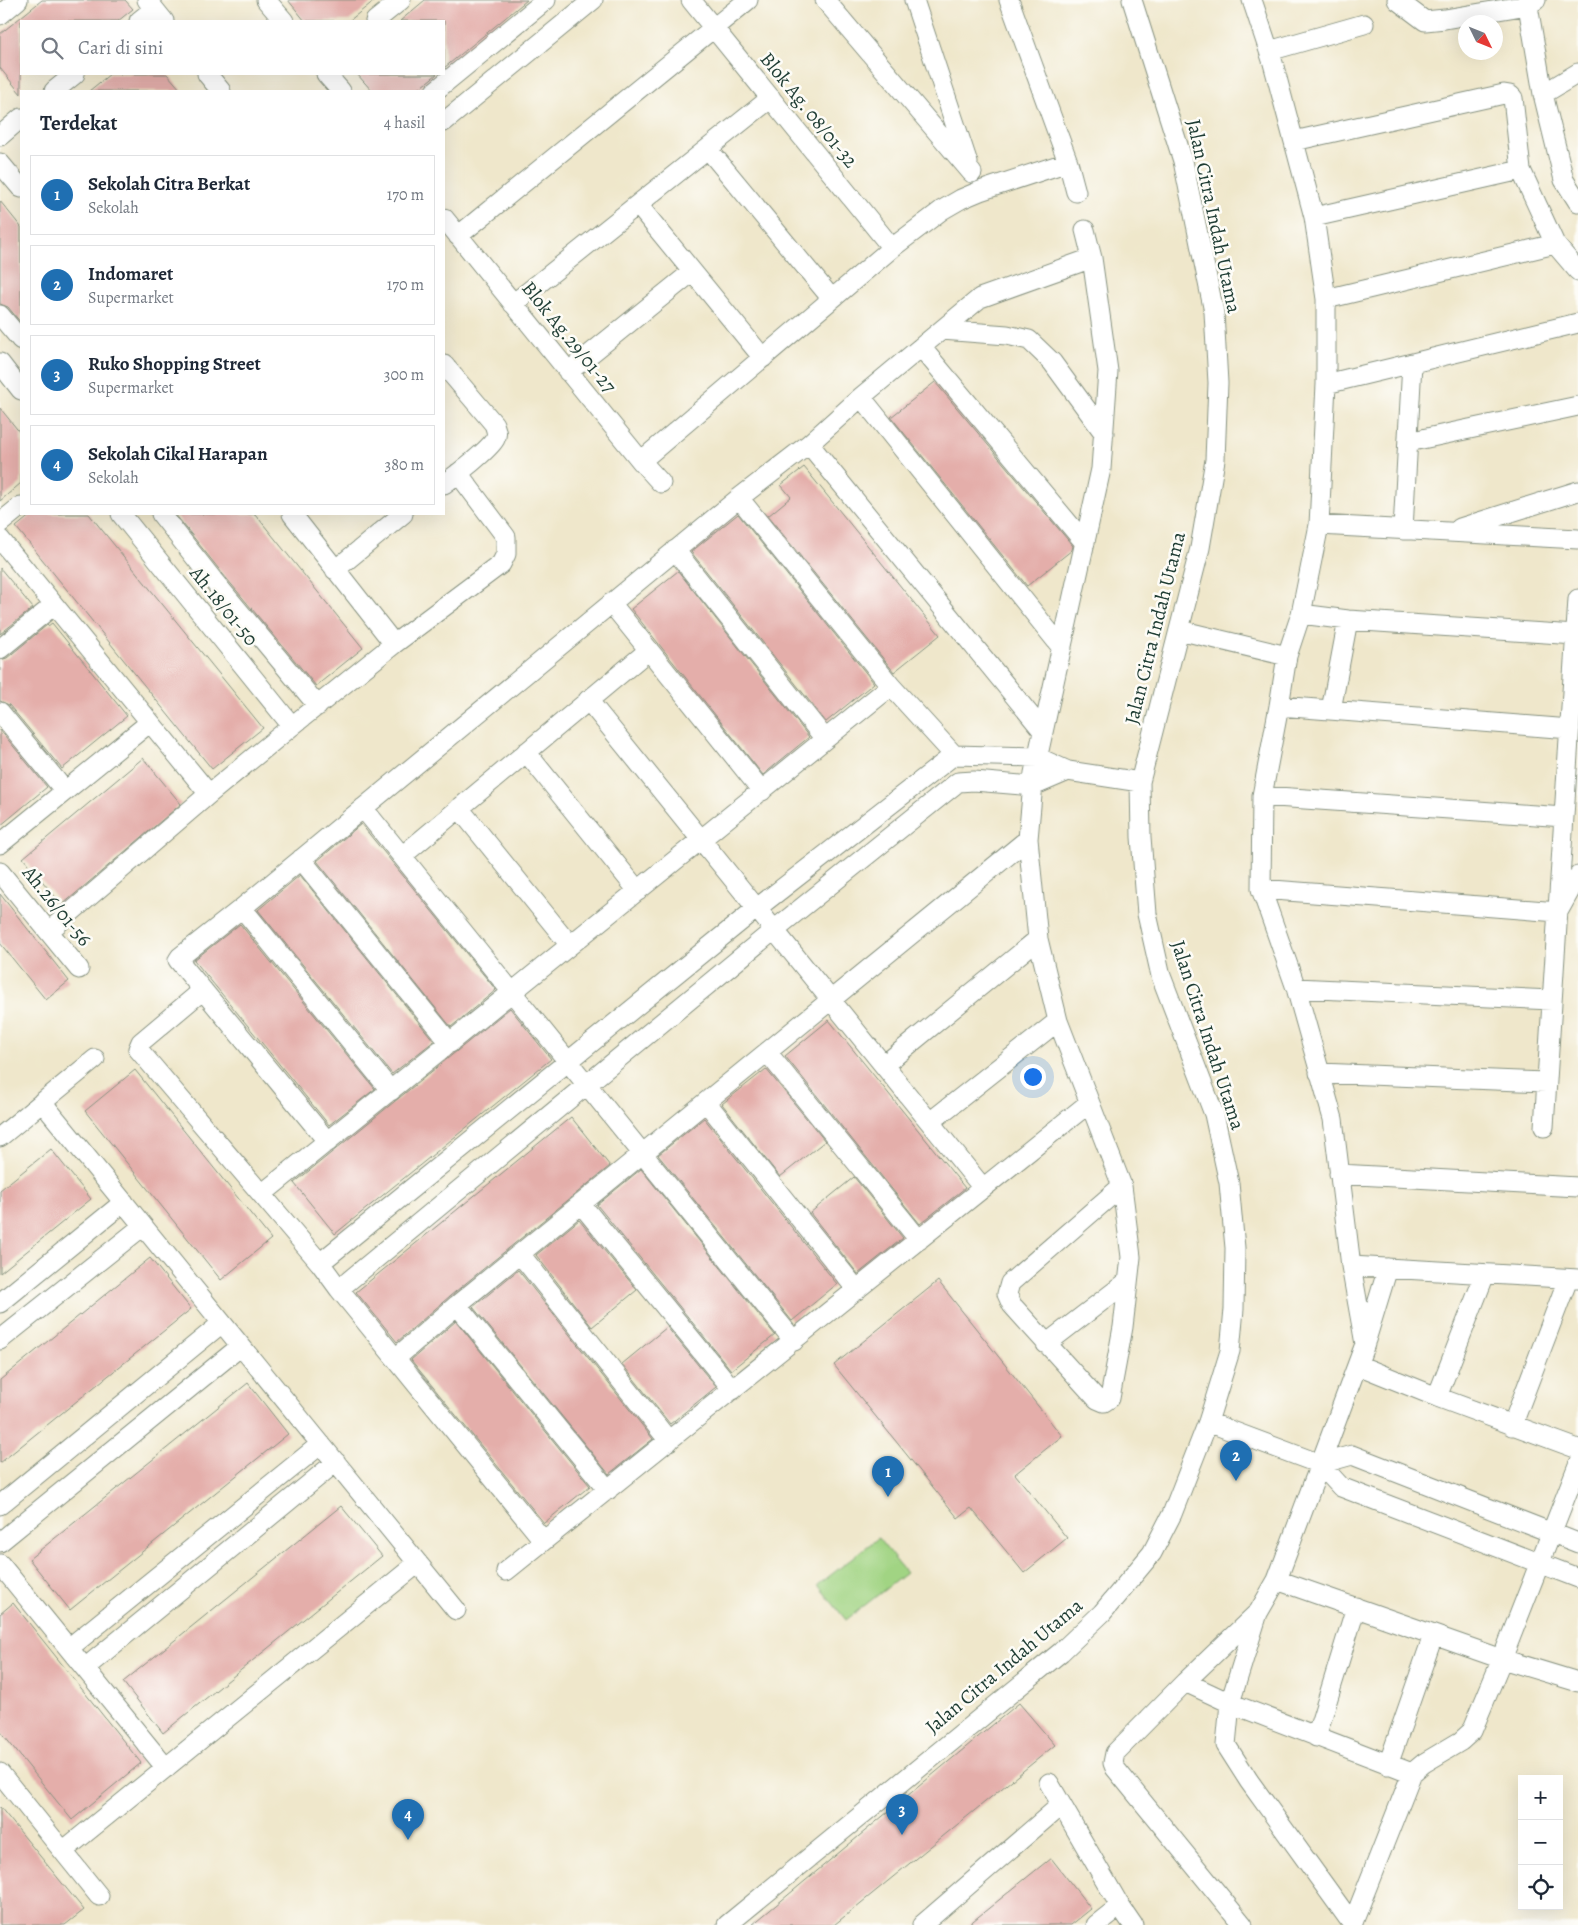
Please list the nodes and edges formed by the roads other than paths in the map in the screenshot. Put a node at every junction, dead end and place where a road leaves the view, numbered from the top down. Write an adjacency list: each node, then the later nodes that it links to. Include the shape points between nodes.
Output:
1 (18, 0): 15 (street)
2 (266, 0): 17 (street)
3 (546, 0): 26 (street)
4 (593, 0): 30 (street)
5 (691, 0): 19 (street, Blok Ag. 08/01-32)
6 (748, 0): 19 (street)
7 (825, 0): 37 (street)
8 (914, 0): 37 (street)
9 (1009, 0): 34 (street)
10 (1132, 0): 97 (street, Jalan Citra Indah Utama, via 1183,161 1214,312 1218,383 1215,460 1200,548)
11 (1252, 0): 20 (street)
12 (1398, 0): 13 (street, via 1425,21)
13 (1530, 2): 27 (street)
14 (155, 10): 16 (street)
15 (0, 15)
16 (140, 20)
17 (283, 20)
18 (1364, 24): 20 (street)
19 (714, 28): 28 (street, Blok Ag. 08/01-32); 47 (street)
20 (1269, 51): 32 (street)
21 (1578, 73): 27 (street)
22 (74, 75): 24 (street)
23 (327, 75): 25 (street)
24 (55, 90)
25 (339, 90)
26 (436, 90)
27 (1543, 94): 38 (street)
28 (771, 98): 33 (street); 49 (street, Blok Ag. 08/01-32)
29 (20, 119): 31 (street)
30 (445, 121)
31 (0, 136)
32 (1294, 141): 36 (street, via 1504,94 1513,98); 44 (street)
33 (708, 149): 43 (street); 53 (street)
34 (1068, 162): 40 (street); 41 (street)
35 (0, 163): 39 (street)
36 (1521, 170): 44 (street); 48 (street)
37 (972, 173): 40 (street)
38 (1571, 175): 42 (street)
39 (20, 187)
40 (980, 192): 49 (street, via 942,210)
41 (1076, 192)
42 (1578, 202)
43 (638, 205): 52 (street); 55 (street)
44 (1314, 217): 54 (street)
45 (445, 219): 47 (street, Blok Ag.29/01-27)
46 (1085, 230): 50 (street)
47 (458, 236): 55 (street, Blok Ag.29/01-27)
48 (1555, 244): 51 (street); 54 (street)
49 (892, 248): 53 (street)
50 (1092, 258): 58 (street, via 980,298); 70 (street, via 1108,371)
51 (1578, 271)
52 (692, 272): 61 (street); 65 (street)
53 (832, 299): 61 (street)
54 (1326, 299): 66 (street)
55 (513, 304): 65 (street, Blok Ag.29/01-27)
56 (0, 315): 59 (street)
57 (1578, 324): 63 (street)
58 (942, 330): 60 (street); 70 (street, via 1008,335 1029,340 1052,362)
59 (20, 339)
60 (921, 347): 68 (street); 89 (street)
61 (763, 358): 73 (street)
62 (0, 363): 67 (street)
63 (1412, 363): 66 (street); 71 (street)
64 (445, 366): 74 (street, via 494,424 497,432 494,440)
65 (568, 372): 73 (street, Blok Ag.29/01-27)
66 (1326, 384): 84 (street)
67 (20, 389)
68 (861, 397): 72 (street); 100 (street)
69 (1578, 406): 71 (street)
70 (1104, 433): 89 (street, via 1101,469)
71 (1408, 442): 85 (street)
72 (809, 444): 77 (street); 113 (street)
73 (641, 461): 75 (street, Blok Ag.29/01-27)
74 (451, 478): 99 (street, via 506,537 506,554 501,564)
75 (661, 483)
76 (1578, 490): 86 (street)
77 (739, 498): 90 (street); 104 (street)
78 (20, 507): 83 (street)
79 (122, 515): 111 (street, Ah.18/01-50)
80 (163, 515): 106 (street, Ah.18/01-50)
81 (293, 515): 91 (street)
82 (402, 515): 91 (street)
83 (0, 523)
84 (1319, 525): 85 (street); 95 (street)
85 (1403, 530): 86 (street)
86 (1449, 532): 87 (street)
87 (1578, 539)
88 (0, 540): 94 (street)
89 (1085, 543): 100 (street)
90 (675, 550): 93 (street); 114 (street)
91 (335, 570): 99 (street)
92 (1578, 599): 98 (street)
93 (611, 603): 102 (street); 125 (street)
94 (54, 605): 101 (street); 110 (street)
95 (1301, 614): 96 (street); 103 (street)
96 (1348, 620): 98 (street); 108 (street)
97 (1179, 630): 103 (street); 119 (street, Jalan Citra Indah Utama)
98 (1576, 635): 112 (street)
99 (394, 644): 106 (street)
100 (1062, 648): 113 (street)
101 (0, 649)
102 (649, 650): 105 (street); 121 (street)
103 (1287, 656): 107 (street)
104 (891, 686): 114 (street); 116 (street)
105 (588, 700): 115 (street); 129 (street)
106 (318, 706): 111 (street)
107 (1279, 706): 108 (street); 124 (street)
108 (1330, 710): 112 (street)
109 (0, 712): 122 (street)
110 (149, 723): 122 (street); 123 (street)
111 (292, 726): 123 (street)
112 (1570, 729): 127 (street)
113 (1043, 731): 117 (street)
114 (825, 739): 121 (street)
115 (526, 752): 126 (street); 136 (street)
116 (954, 755): 117 (street); 138 (street)
117 (1037, 757): 118 (street); 120 (street)
118 (1068, 771): 119 (street); 120 (street)
119 (1140, 782): 198 (street, Jalan Citra Indah Utama, via 1147,914 1161,976 1214,1114 1229,1184 1235,1248 1234,1309 1230,1351)
120 (1033, 786): 128 (street); 140 (street, via 958,782)
121 (762, 790): 129 (street)
122 (65, 791): 130 (street)
123 (209, 794): 141 (street)
124 (1262, 796): 127 (street); 135 (street)
125 (363, 808): 131 (street); 132 (street)
126 (459, 808): 131 (street); 143 (street)
127 (1564, 817): 139 (street)
128 (1028, 839): 142 (street); 148 (street)
129 (701, 840): 136 (street); 138 (street)
130 (0, 844)
131 (402, 856): 147 (street)
132 (301, 859): 137 (street); 151 (street)
133 (0, 872): 141 (street, Ah.26/01-56)
134 (1578, 876): 139 (street)
135 (1261, 889): 139 (street); 145 (street)
136 (638, 891): 143 (street)
137 (242, 908): 146 (street, via 178,960); 159 (street)
138 (757, 908): 140 (street); 154 (street)
139 (1558, 912): 149 (street)
140 (774, 930): 148 (street); 158 (street)
141 (48, 931): 144 (street, Ah.26/01-56)
142 (1038, 939): 150 (street); 155 (street)
143 (570, 946): 147 (street)
144 (79, 969)
145 (1296, 988): 149 (street); 156 (street)
146 (203, 990): 166 (street); 172 (street, via 141,1042 138,1049)
147 (512, 993): 151 (street); 154 (street)
148 (831, 1000): 152 (street); 155 (street)
149 (1552, 1000): 157 (street)
150 (1058, 1021): 162 (street); 163 (street)
151 (450, 1043): 159 (street)
152 (767, 1052): 161 (street); 176 (street)
153 (95, 1059): 160 (street)
154 (568, 1061): 158 (street); 178 (street)
155 (884, 1066): 163 (street)
156 (1319, 1073): 157 (street); 168 (street, via 1333,1119)
157 (1546, 1082): 164 (street)
158 (586, 1084): 167 (street); 184 (street)
159 (391, 1091): 166 (street)
160 (42, 1102): 165 (street); 173 (street)
161 (706, 1102): 167 (street); 185 (street)
162 (1089, 1103): 169 (street); 171 (street)
163 (930, 1122): 171 (street)
164 (1544, 1127)
165 (0, 1137)
166 (328, 1142): 172 (street)
167 (642, 1154): 174 (street); 190 (street)
168 (1339, 1174): 170 (street); 179 (street)
169 (1122, 1186): 183 (street, via 1131,1257); 191 (street, via 1010,1283 1007,1294 1012,1305)
170 (1578, 1187)
171 (983, 1188): 176 (street)
172 (262, 1194): 178 (street)
173 (124, 1202): 175 (street); 186 (street)
174 (581, 1204): 177 (street); 196 (street)
175 (143, 1226): 188 (street); 189 (street)
176 (919, 1240): 185 (street)
177 (520, 1254): 187 (street); 200 (street)
178 (320, 1263): 184 (street)
179 (1351, 1266): 180 (street); 192 (street)
180 (1388, 1268): 181 (street); 192 (street)
181 (1485, 1274): 182 (street); 197 (street)
182 (1573, 1279): 199 (street)
183 (1128, 1281): 191 (street); 191 (street, via 1110,1398 1104,1402 1097,1399)
184 (339, 1289): 194 (street)
185 (857, 1290): 190 (street)
186 (0, 1302)
187 (457, 1305): 194 (street); 206 (street)
188 (222, 1323): 193 (street); 207 (street)
189 (0, 1340)
190 (794, 1341): 196 (street)
191 (1046, 1344)
192 (1365, 1344): 195 (street)
193 (241, 1346): 201 (street); 210 (street)
194 (396, 1358): 209 (street)
195 (1358, 1365): 197 (street); 204 (street)
196 (733, 1390): 200 (street)
197 (1438, 1397): 199 (street)
198 (1208, 1422): 204 (street); 238 (street, Jalan Citra Indah Utama, via 1172,1514 1152,1553 1102,1613 1061,1652)
199 (1512, 1426): 202 (street)
200 (670, 1441): 206 (street)
201 (321, 1444): 203 (street); 222 (street)
202 (1578, 1450)
203 (336, 1462): 212 (street); 224 (street)
204 (1320, 1464): 208 (street, via 1352,1455); 213 (street, via 1341,1487); 217 (street)
205 (1578, 1465): 208 (street)
206 (608, 1490): 209 (street)
207 (0, 1505)
208 (1550, 1532): 211 (street); 213 (street)
209 (543, 1540): 215 (street)
210 (0, 1542)
211 (1578, 1542)
212 (418, 1563): 219 (street); 230 (street)
213 (1540, 1563): 216 (street); 223 (street)
214 (1, 1569): 222 (street)
215 (506, 1571)
216 (1578, 1578)
217 (1277, 1580): 218 (street); 220 (street)
218 (1356, 1608): 221 (street); 228 (street)
219 (456, 1610)
220 (1258, 1613): 225 (street); 227 (street)
221 (1433, 1636): 223 (street); 229 (street)
222 (69, 1648): 224 (street)
223 (1502, 1659): 226 (street); 232 (street, via 1472,1731)
224 (85, 1668): 230 (street)
225 (1185, 1682): 227 (street); 242 (street, via 1115,1752 1113,1763)
226 (1578, 1682)
227 (1230, 1704): 228 (street); 243 (street, via 1226,1745)
228 (1316, 1737): 229 (street)
229 (1388, 1765): 232 (street)
230 (166, 1768): 235 (street)
231 (0, 1774): 235 (street)
232 (1412, 1774): 243 (street)
233 (1049, 1783): 234 (street)
234 (1061, 1805): 237 (street); 239 (street)
235 (63, 1851): 236 (street)
236 (99, 1896)
237 (1120, 1906): 240 (street); 241 (street)
238 (727, 1925)
239 (922, 1925)
240 (1096, 1925)
241 (1134, 1925)
242 (1243, 1925)
243 (1352, 1925)

